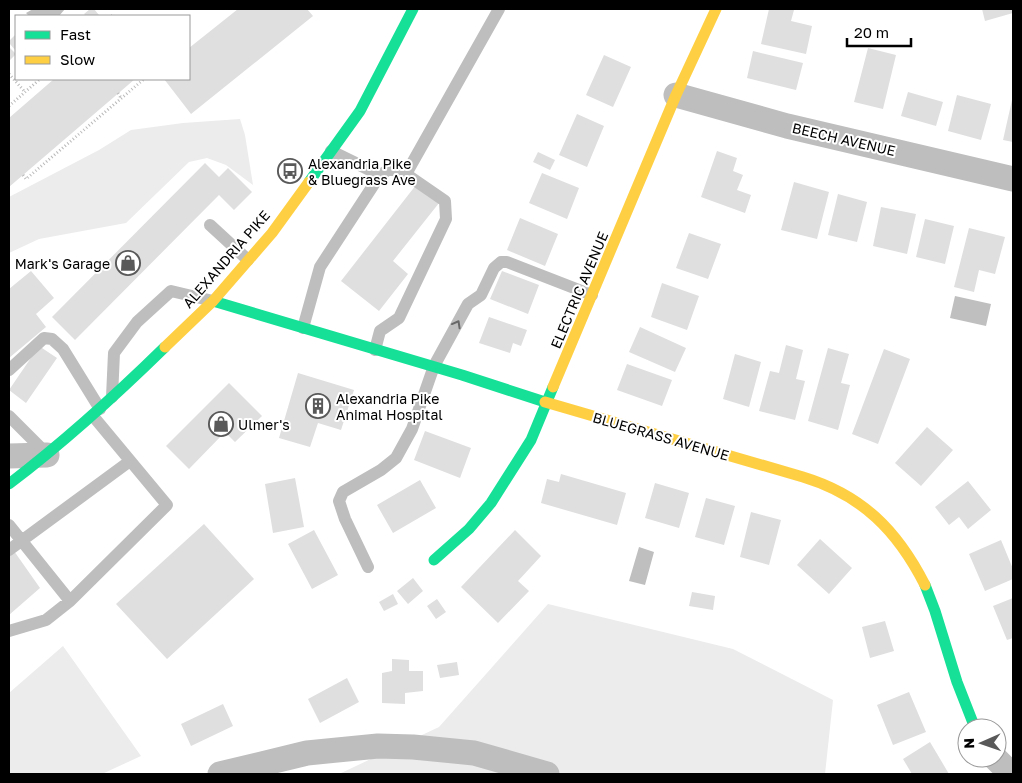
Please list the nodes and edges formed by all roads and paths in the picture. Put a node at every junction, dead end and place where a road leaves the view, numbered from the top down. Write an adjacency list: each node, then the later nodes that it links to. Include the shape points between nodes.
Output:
1 (413, 9): 12 (street, ALEXANDRIA PIKE, via 360,111)
2 (499, 9): 13 (lane)
3 (716, 9): 9 (street, ELECTRIC AVENUE)
4 (9, 74): 7 (path)
5 (39, 80): 7 (path)
6 (143, 80): 10 (path)
7 (25, 92): 11 (path)
8 (118, 93): 10 (path)
9 (676, 95): 16 (street, BEECH AVENUE, via 787,126); 19 (street, ELECTRIC AVENUE)
10 (122, 98): 14 (path, via 26,178)
11 (9, 106)
12 (331, 151): 15 (lane); 18 (street, ALEXANDRIA PIKE, via 272,233)
13 (406, 174): 15 (lane, via 400,170 388,170); 22 (lane, via 444,201 446,219 399,318 380,331)
14 (23, 175)
15 (380, 175): 21 (lane, via 320,267)
16 (1013, 179)
17 (210, 225): 18 (lane)
18 (248, 260): 20 (street, ALEXANDRIA PIKE)
19 (592, 294): 23 (lane, one-way to 19, via 468,304 481,295 494,268 501,262); 26 (street, ELECTRIC AVENUE)
20 (213, 301): 21 (street, BLUEGRASS AVENUE); 25 (street, ALEXANDRIA PIKE); 25 (lane, via 171,291 137,322 114,353)
21 (303, 328): 22 (street, BLUEGRASS AVENUE)
22 (375, 350): 23 (street, BLUEGRASS AVENUE)
23 (434, 366): 26 (street, BLUEGRASS AVENUE); 37 (lane, via 412,429 396,458 343,492 339,501 344,519)
24 (9, 370): 27 (lane, via 44,338 52,339 63,349)
25 (112, 399): 27 (street, ALEXANDRIA PIKE)
26 (547, 401): 36 (street, ELECTRIC AVENUE, via 531,440 491,503 469,529); 40 (street, BLUEGRASS AVENUE, via 804,478 850,496 887,529 918,570 939,621)
27 (97, 412): 29 (street, ALEXANDRIA PIKE); 31 (lane)
28 (9, 416): 29 (lane)
29 (47, 455): 30 (street); 32 (street, ALEXANDRIA PIKE)
30 (9, 456)
31 (130, 461): 34 (lane); 38 (lane, via 167,505)
32 (9, 484)
33 (9, 525): 34 (lane)
34 (22, 541): 35 (lane); 38 (lane)
35 (9, 550)
36 (434, 560)
37 (368, 568)
38 (70, 601): 39 (lane, via 46,620)
39 (9, 631)
40 (970, 718)
41 (220, 774): 42 (street, via 307,753 378,746 474,753)
42 (547, 774)

